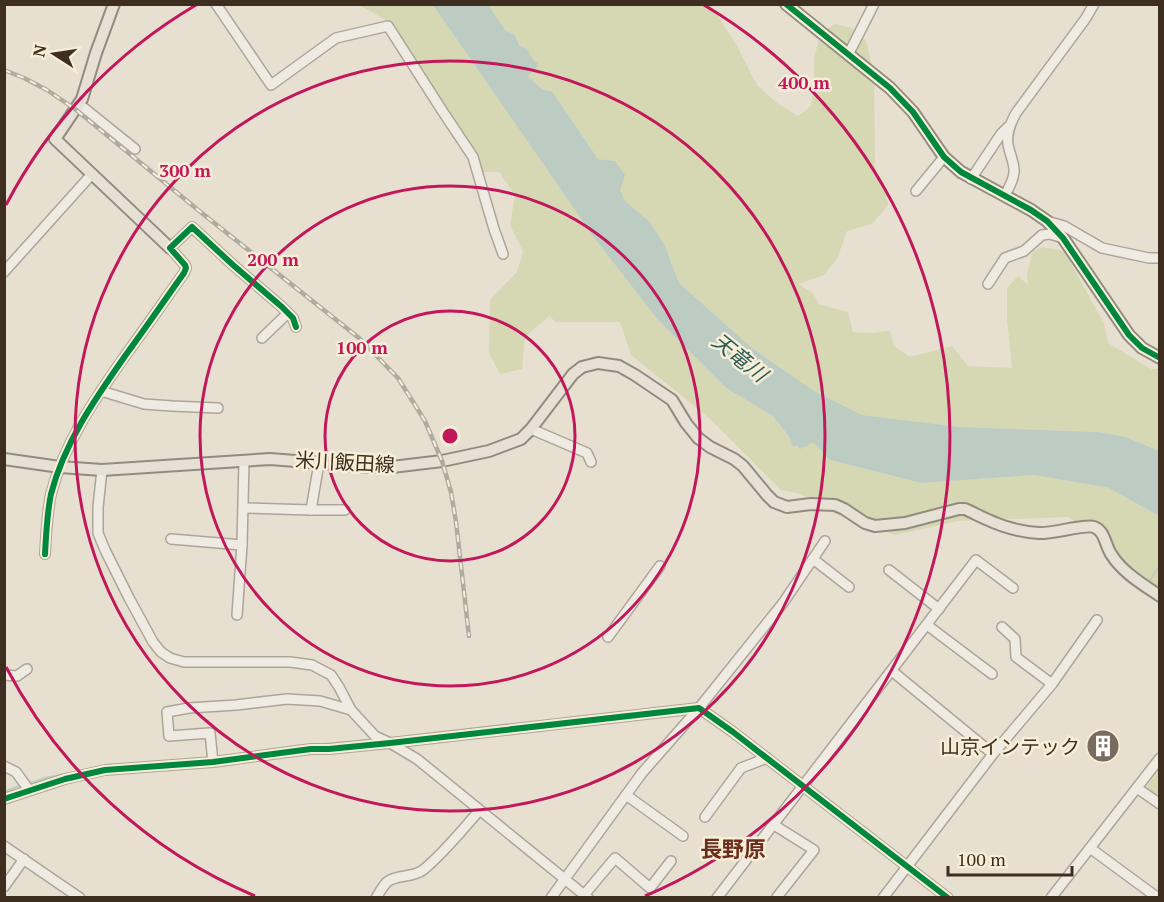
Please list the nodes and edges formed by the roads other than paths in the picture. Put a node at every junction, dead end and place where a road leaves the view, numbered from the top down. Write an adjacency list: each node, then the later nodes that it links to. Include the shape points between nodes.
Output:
1 (114, 4): 7 (main road)
2 (216, 4): 18 (street, via 271,85 336,38 388,26 473,157)
3 (786, 4): 6 (main road)
4 (874, 4): 6 (street)
5 (1094, 4): 8 (street)
6 (848, 55): 10 (main road, via 913,112)
7 (79, 104): 9 (street); 11 (main road, via 55,139)
8 (1008, 127): 12 (street); 14 (street, via 1014,172)
9 (135, 149)
10 (944, 157): 12 (main road); 13 (street)
11 (92, 174): 17 (main road); 20 (street)
12 (971, 178): 14 (main road)
13 (916, 192)
14 (1005, 195): 15 (main road)
15 (1047, 221): 16 (main road); 19 (street, via 1064,226 1102,248)
16 (1063, 238): 21 (street, via 1042,235 1024,251 1005,258); 25 (main road, via 1129,335)
17 (170, 248): 22 (street, via 192,227); 26 (street, via 185,265 184,273)
18 (503, 254)
19 (1160, 258)
20 (4, 272)
21 (988, 284)
22 (288, 313): 23 (street); 24 (street)
23 (296, 327)
24 (262, 338)
25 (1160, 358)
26 (101, 391): 27 (street, via 144,404); 33 (street, via 71,440)
27 (218, 408)
28 (531, 429): 31 (street, via 587,453); 32 (main road, 米川飯田線, via 506,446 442,461 392,467); 47 (main road, 米川飯田線, via 582,367 598,363 619,366 672,400 698,438 743,466 774,502 787,507 835,505 875,526 965,509 1023,532 1094,527 1101,532 1116,561)
29 (4, 459): 33 (main road, 米川飯田線)
30 (244, 461): 32 (main road, 米川飯田線, via 283,459); 34 (main road, 米川飯田線); 35 (street)
31 (591, 462)
32 (319, 463): 36 (street)
33 (60, 467): 34 (main road, 米川飯田線); 41 (street, via 46,522)
34 (102, 470): 60 (street, via 98,532 129,598 161,652 184,662 312,665 331,675)
35 (244, 508): 36 (street); 40 (street)
36 (311, 510): 37 (street)
37 (345, 510)
38 (171, 539): 40 (street)
39 (825, 541): 42 (street)
40 (242, 545): 49 (street)
41 (45, 554)
42 (813, 559): 45 (street); 59 (street)
43 (660, 566): 53 (street)
44 (889, 570): 48 (street)
45 (849, 587)
46 (1013, 588): 48 (street, via 976,560)
47 (1160, 596)
48 (939, 609): 51 (street)
49 (237, 615)
50 (1098, 620): 58 (street)
51 (927, 625): 55 (street); 56 (street)
52 (1002, 627): 58 (street, via 1015,639 1016,657)
53 (608, 638)
54 (27, 669): 57 (street, via 17,676)
55 (892, 671): 62 (street); 67 (street)
56 (992, 674)
57 (4, 675)
58 (1052, 684): 62 (street)
59 (699, 708): 61 (street); 64 (street); 70 (street)
60 (351, 710): 61 (street, via 375,736); 65 (street, via 320,701 287,699 167,712 169,736 210,732)
61 (390, 743): 65 (street); 73 (street, via 417,759)
62 (993, 754): 81 (street)
63 (1160, 758): 68 (street)
64 (767, 759): 67 (street); 74 (street, via 741,768)
65 (213, 762): 69 (street, via 105,770)
66 (4, 766): 69 (street, via 16,772)
67 (804, 787): 75 (street); 81 (street)
68 (1137, 788): 72 (street); 78 (street)
69 (28, 790): 71 (street)
70 (626, 795): 76 (street); 82 (street)
71 (4, 798)
72 (1160, 804)
73 (479, 811): 82 (street); 86 (street, via 423,869 386,883)
74 (705, 817)
75 (774, 825): 88 (street); 89 (street, via 814,850)
76 (683, 836)
77 (4, 846): 79 (street)
78 (1090, 848): 92 (street); 93 (street)
79 (24, 860): 83 (street); 85 (street)
80 (671, 861): 84 (street, via 650,888 615,858)
81 (907, 866): 90 (street); 91 (street)
82 (564, 879): 84 (street); 87 (street)
83 (4, 887)
84 (586, 896)
85 (80, 897)
86 (376, 897)
87 (551, 897)
88 (717, 897)
89 (777, 897)
90 (883, 897)
91 (948, 897)
92 (1051, 897)
93 (1158, 897)

